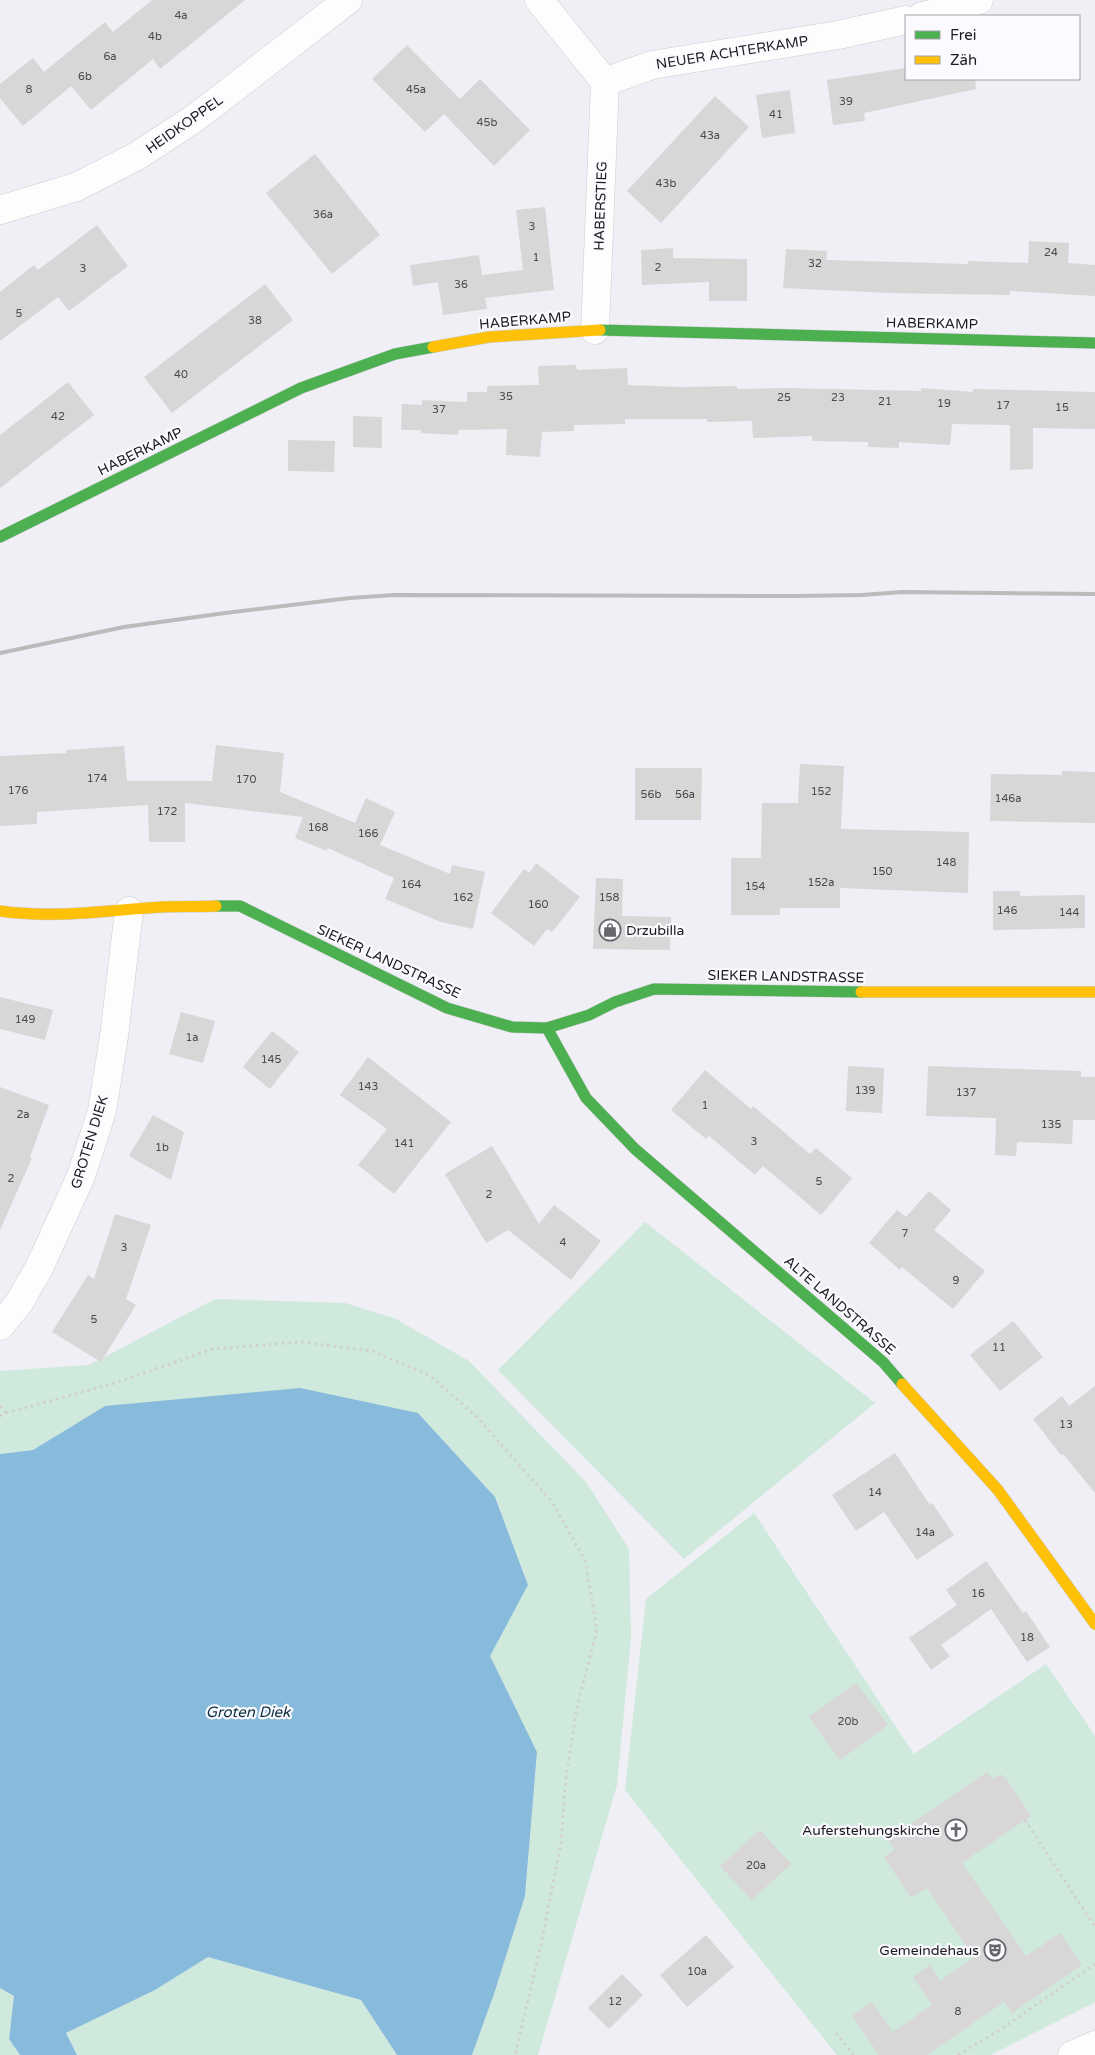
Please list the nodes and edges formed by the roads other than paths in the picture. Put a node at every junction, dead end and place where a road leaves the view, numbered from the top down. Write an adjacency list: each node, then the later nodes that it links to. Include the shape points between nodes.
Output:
1 (348, 0): 7 (street, HEIDKOPPEL, via 195,118 137,156 76,187)
2 (539, 0): 6 (street)
3 (979, 0): 4 (street)
4 (927, 15)
5 (905, 20): 6 (street, NEUER ACHTERKAMP, via 838,35 652,64)
6 (605, 82): 8 (street, HABERSTIEG)
7 (0, 210)
8 (595, 330): 9 (street, HABERKAMP); 10 (street, HABERKAMP, via 489,337 395,354 301,388)
9 (1095, 342)
10 (0, 537)
11 (0, 911): 12 (street, SIEKER LANDSTRASSE, via 26,915)
12 (130, 911): 14 (street, SIEKER LANDSTRASSE, via 162,907 240,906 448,1008 512,1027); 15 (street, GROTEN DIEK, via 114,1036 99,1120 81,1176 40,1266)
13 (1095, 992): 14 (street, SIEKER LANDSTRASSE, via 654,989)
14 (547, 1028): 16 (street, ALTE LANDSTRASSE, via 586,1098 635,1150 884,1362 998,1490)
15 (0, 1326)
16 (1095, 1624)
17 (1095, 2045): 18 (street)
18 (1072, 2055)

